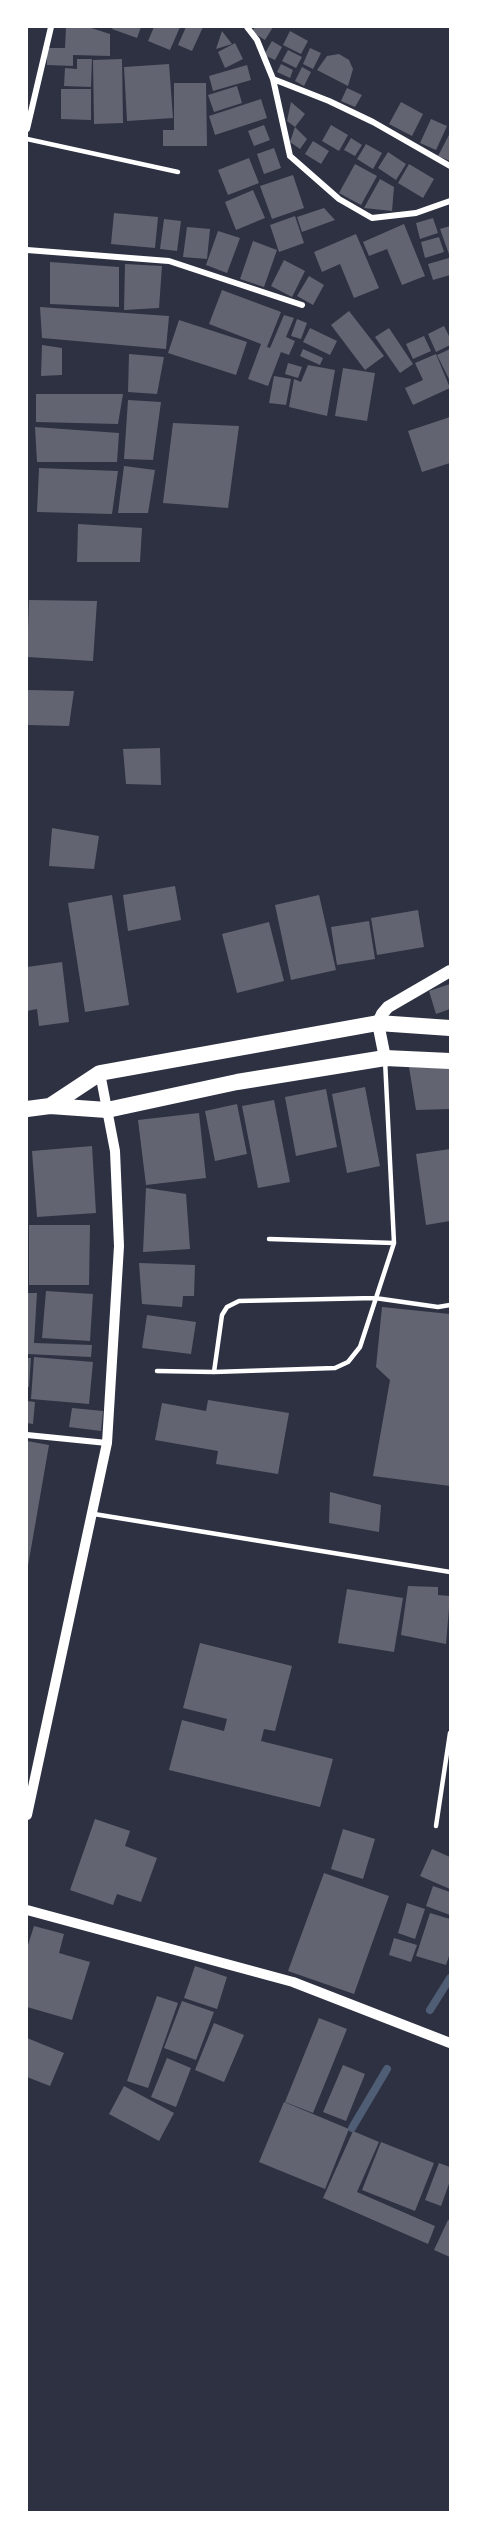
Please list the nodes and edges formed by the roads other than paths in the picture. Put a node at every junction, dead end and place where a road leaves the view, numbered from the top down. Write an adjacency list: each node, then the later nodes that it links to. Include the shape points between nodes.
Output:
1 (51, 27): 4 (street)
2 (247, 27): 3 (street, via 257,40)
3 (273, 79): 6 (street, via 355,113); 8 (street, via 290,156 339,199 372,218 416,213)
4 (27, 129)
5 (27, 139): 7 (lane)
6 (450, 166)
7 (178, 172)
8 (450, 201)
9 (27, 250): 10 (street, via 169,261)
10 (302, 305)
11 (450, 971): 12 (main road, via 388,1007)
12 (378, 1023): 13 (highway); 14 (main road); 16 (highway)
13 (450, 1028)
14 (385, 1058): 15 (highway); 19 (highway, via 237,1082); 21 (lane)
15 (450, 1061)
16 (100, 1073): 17 (highway); 19 (street)
17 (50, 1106): 18 (highway); 19 (highway)
18 (27, 1109)
19 (108, 1110): 27 (street, via 115,1151 119,1246)
20 (269, 1239): 21 (lane)
21 (394, 1243): 22 (lane)
22 (375, 1298): 23 (lane, via 438,1307); 25 (lane, via 360,1347 348,1362 336,1368); 25 (lane, via 238,1300 222,1315)
23 (450, 1305)
24 (157, 1371): 25 (lane)
25 (214, 1372)
26 (27, 1435): 27 (street)
27 (107, 1443): 28 (street)
28 (94, 1514): 29 (lane); 31 (street)
29 (450, 1572)
30 (450, 1733): 32 (lane)
31 (27, 1815)
32 (436, 1826)
33 (27, 1910): 34 (street, via 293,1982)
34 (450, 2043)

